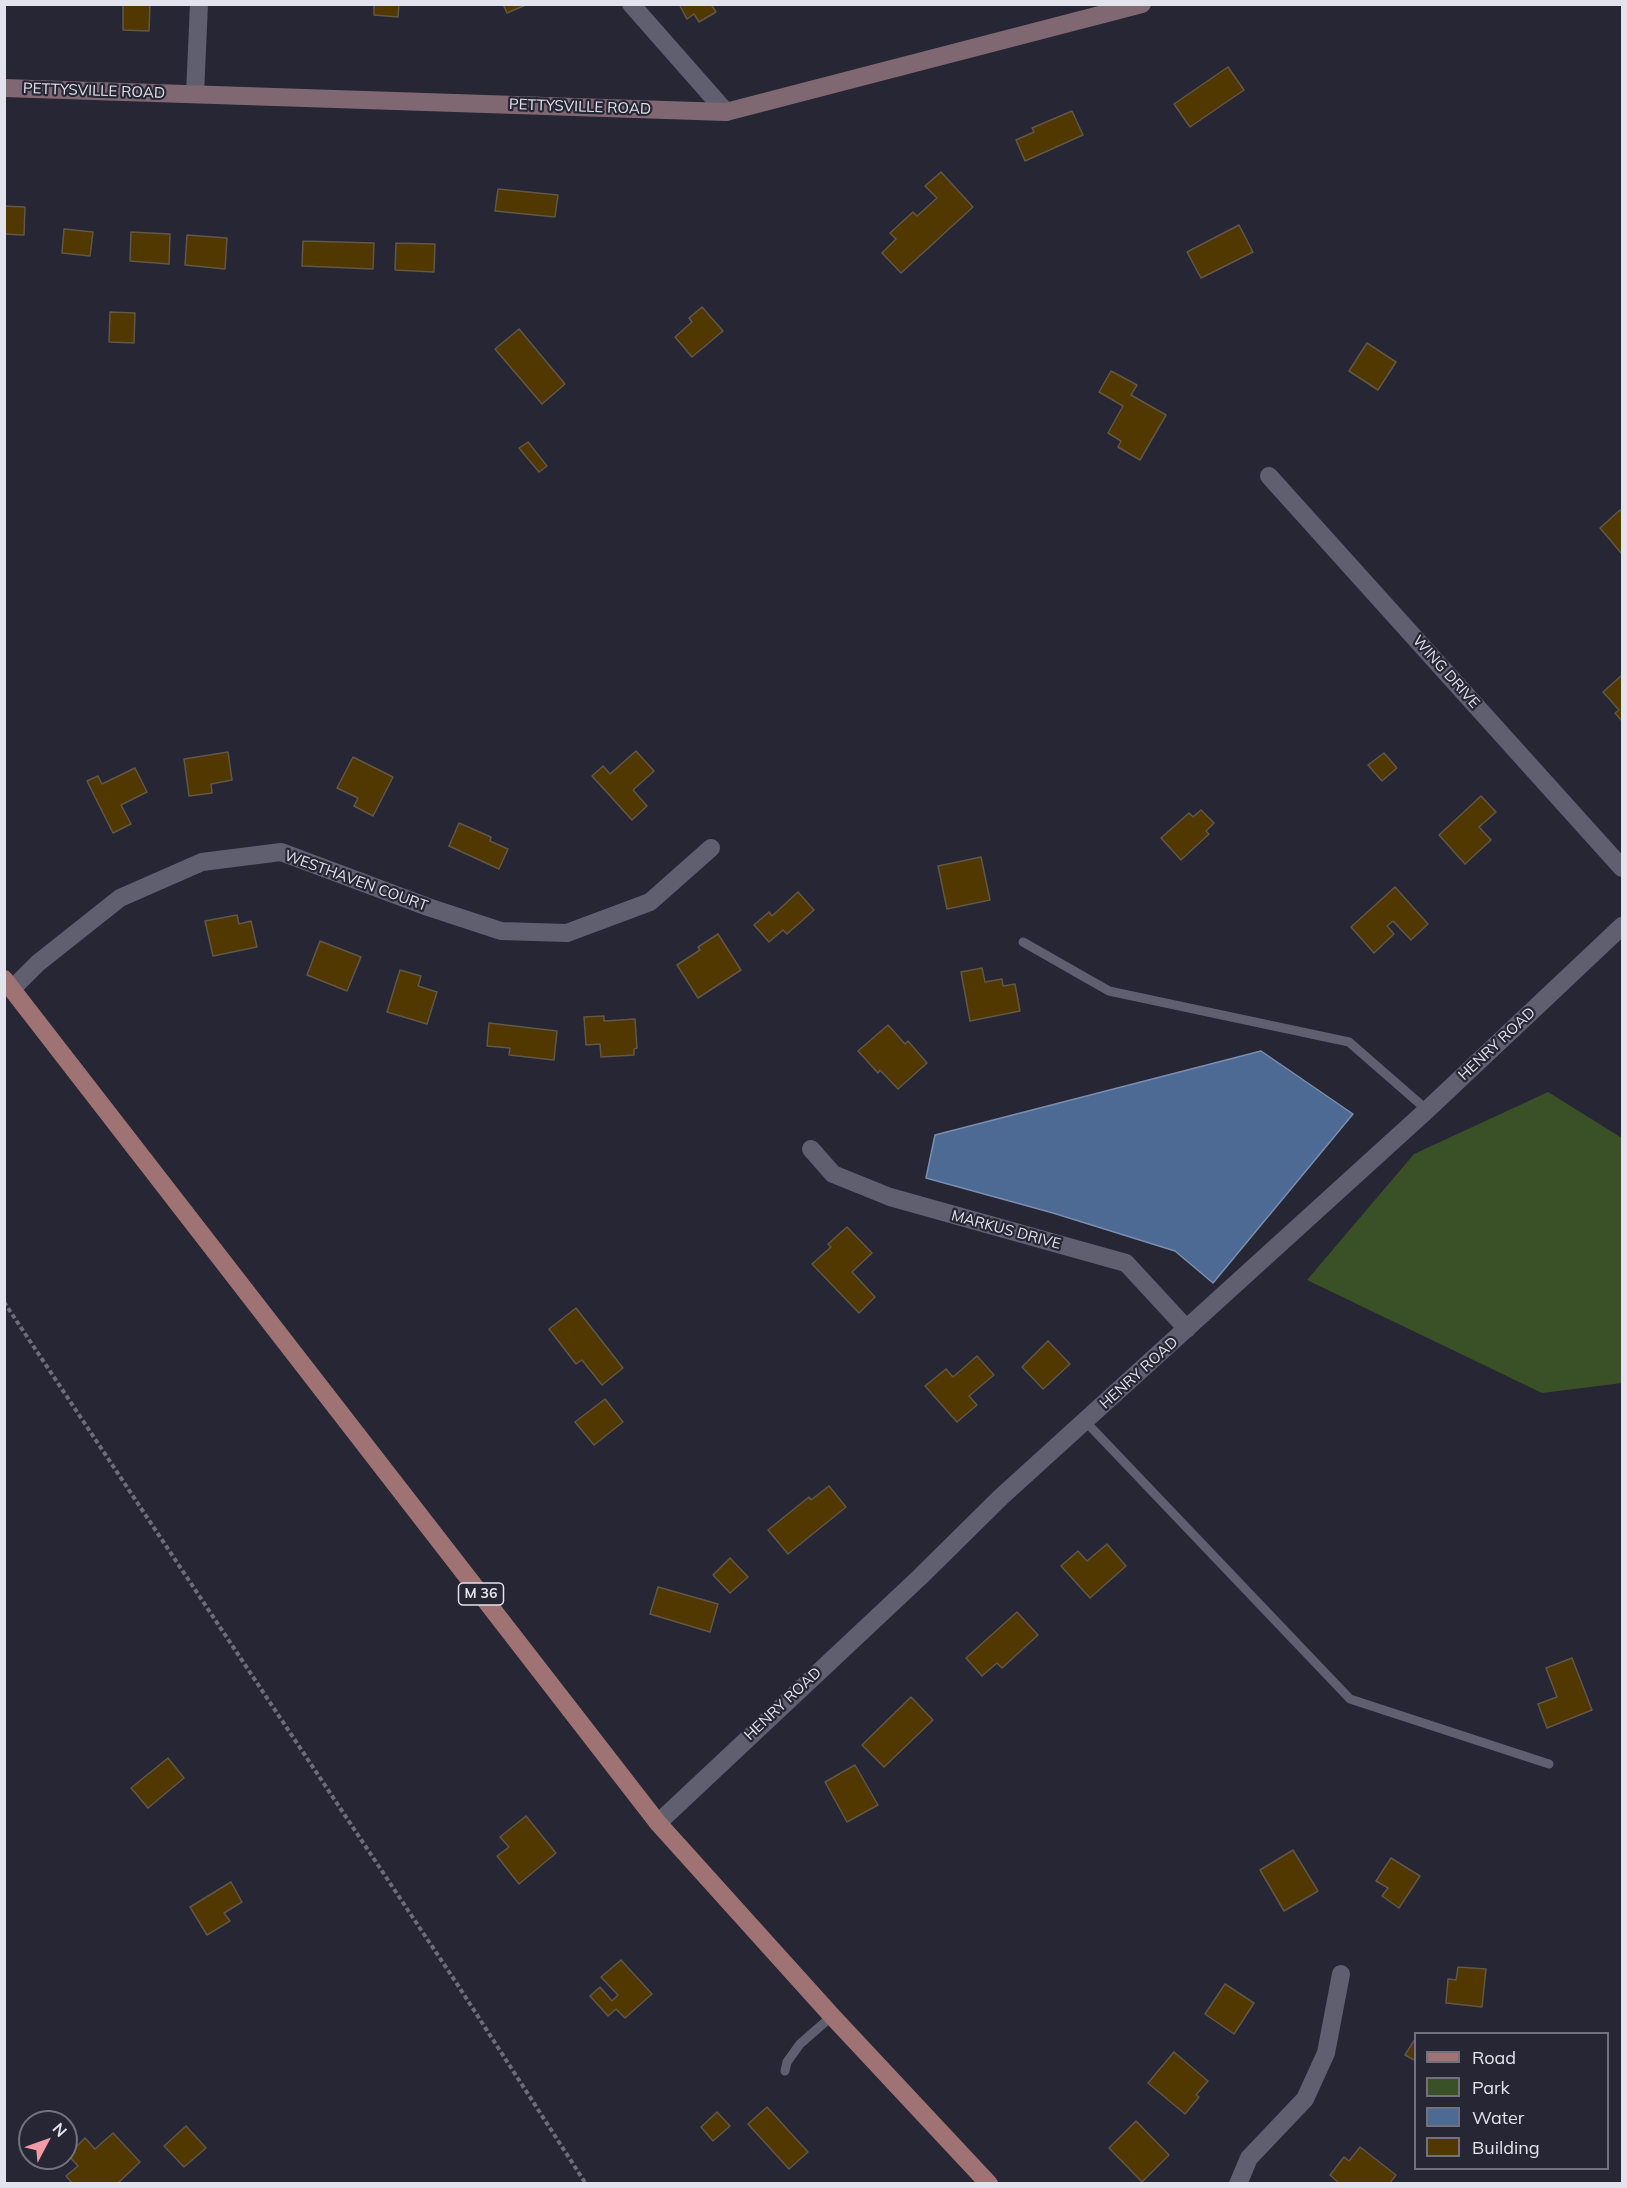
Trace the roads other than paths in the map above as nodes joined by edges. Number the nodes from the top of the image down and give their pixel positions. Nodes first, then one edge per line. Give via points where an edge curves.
1 (199, 4) edge
2 (631, 4) edge
3 (1142, 4) edge
4 (4, 88) edge
5 (195, 94) junction
6 (726, 112) junction
7 (1269, 476) dead end
8 (711, 848) dead end
9 (1623, 868) edge
10 (1623, 926) edge
11 (1023, 942) dead end
12 (8, 984) edge
13 (1427, 1110) junction
14 (811, 1149) dead end
15 (1187, 1329) junction
16 (1086, 1421) junction
17 (1549, 1764) dead end
18 (658, 1823) junction
19 (1341, 1974) dead end
20 (832, 2016) junction
21 (785, 2071) dead end
22 (988, 2184) edge
23 (1238, 2184) edge

1 - 5 street
2 - 6 street
3 - 6 main road, PETTYSVILLE ROAD
4 - 5 main road, PETTYSVILLE ROAD
5 - 6 main road, PETTYSVILLE ROAD
7 - 9 street, WING DRIVE
8 - 12 street, WESTHAVEN COURT via 650,902 567,933 501,931 281,852 202,862 120,898
10 - 13 street, HENRY ROAD
11 - 13 lane via 1109,991 1349,1042
12 - 18 main road, M 36
13 - 15 street, HENRY ROAD
14 - 15 street, MARKUS DRIVE via 832,1174 890,1197 1126,1263
15 - 16 street, HENRY ROAD
16 - 17 lane via 1350,1700
16 - 18 street, HENRY ROAD
18 - 20 main road, M 36
19 - 23 street via 1326,2053 1305,2099 1249,2158
20 - 21 lane via 801,2044
20 - 22 main road, M 36

